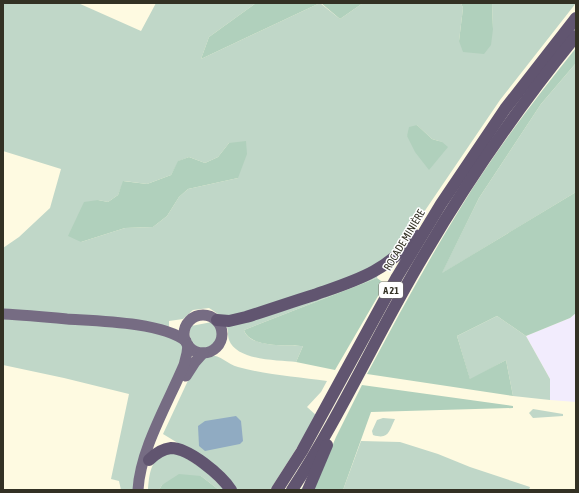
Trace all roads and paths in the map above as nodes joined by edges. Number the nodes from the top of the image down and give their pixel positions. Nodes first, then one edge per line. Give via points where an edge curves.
1 (576, 18) edge
2 (576, 36) edge
3 (462, 172) junction
4 (3, 310) edge
5 (3, 314) edge
6 (28, 316) junction
7 (65, 319) junction
8 (3, 320) edge
9 (217, 320) junction
10 (187, 324) junction
11 (142, 326) junction
12 (187, 343) junction
13 (203, 353) junction
14 (361, 367) junction
15 (149, 460) junction
16 (138, 490) edge
17 (143, 490) edge
18 (231, 490) edge
19 (277, 490) edge
20 (292, 490) edge
21 (308, 490) edge

1 - 3 highway, ROCADE MINIÈRE / A 21 via 515,95
2 - 14 highway, A 21 via 526,100 466,186
3 - 9 highway via 449,185 408,245 379,269 351,282 252,315 229,321
3 - 19 highway, ROCADE MINIÈRE / A 21 via 405,265 302,451
4 - 6 main road
5 - 6 main road
6 - 7 main road
7 - 8 main road
7 - 11 main road
9 - 10 main road via 209,315 201,315 192,318
9 - 13 main road via 223,331 221,341 215,349
10 - 11 main road via 170,327
10 - 12 main road via 184,334
11 - 12 main road via 172,334
12 - 13 main road via 194,350
12 - 16 main road via 184,365 144,458
13 - 15 main road via 187,375
14 - 20 highway, A 21
14 - 21 highway
15 - 17 main road
15 - 18 highway via 166,449 183,450 217,475

